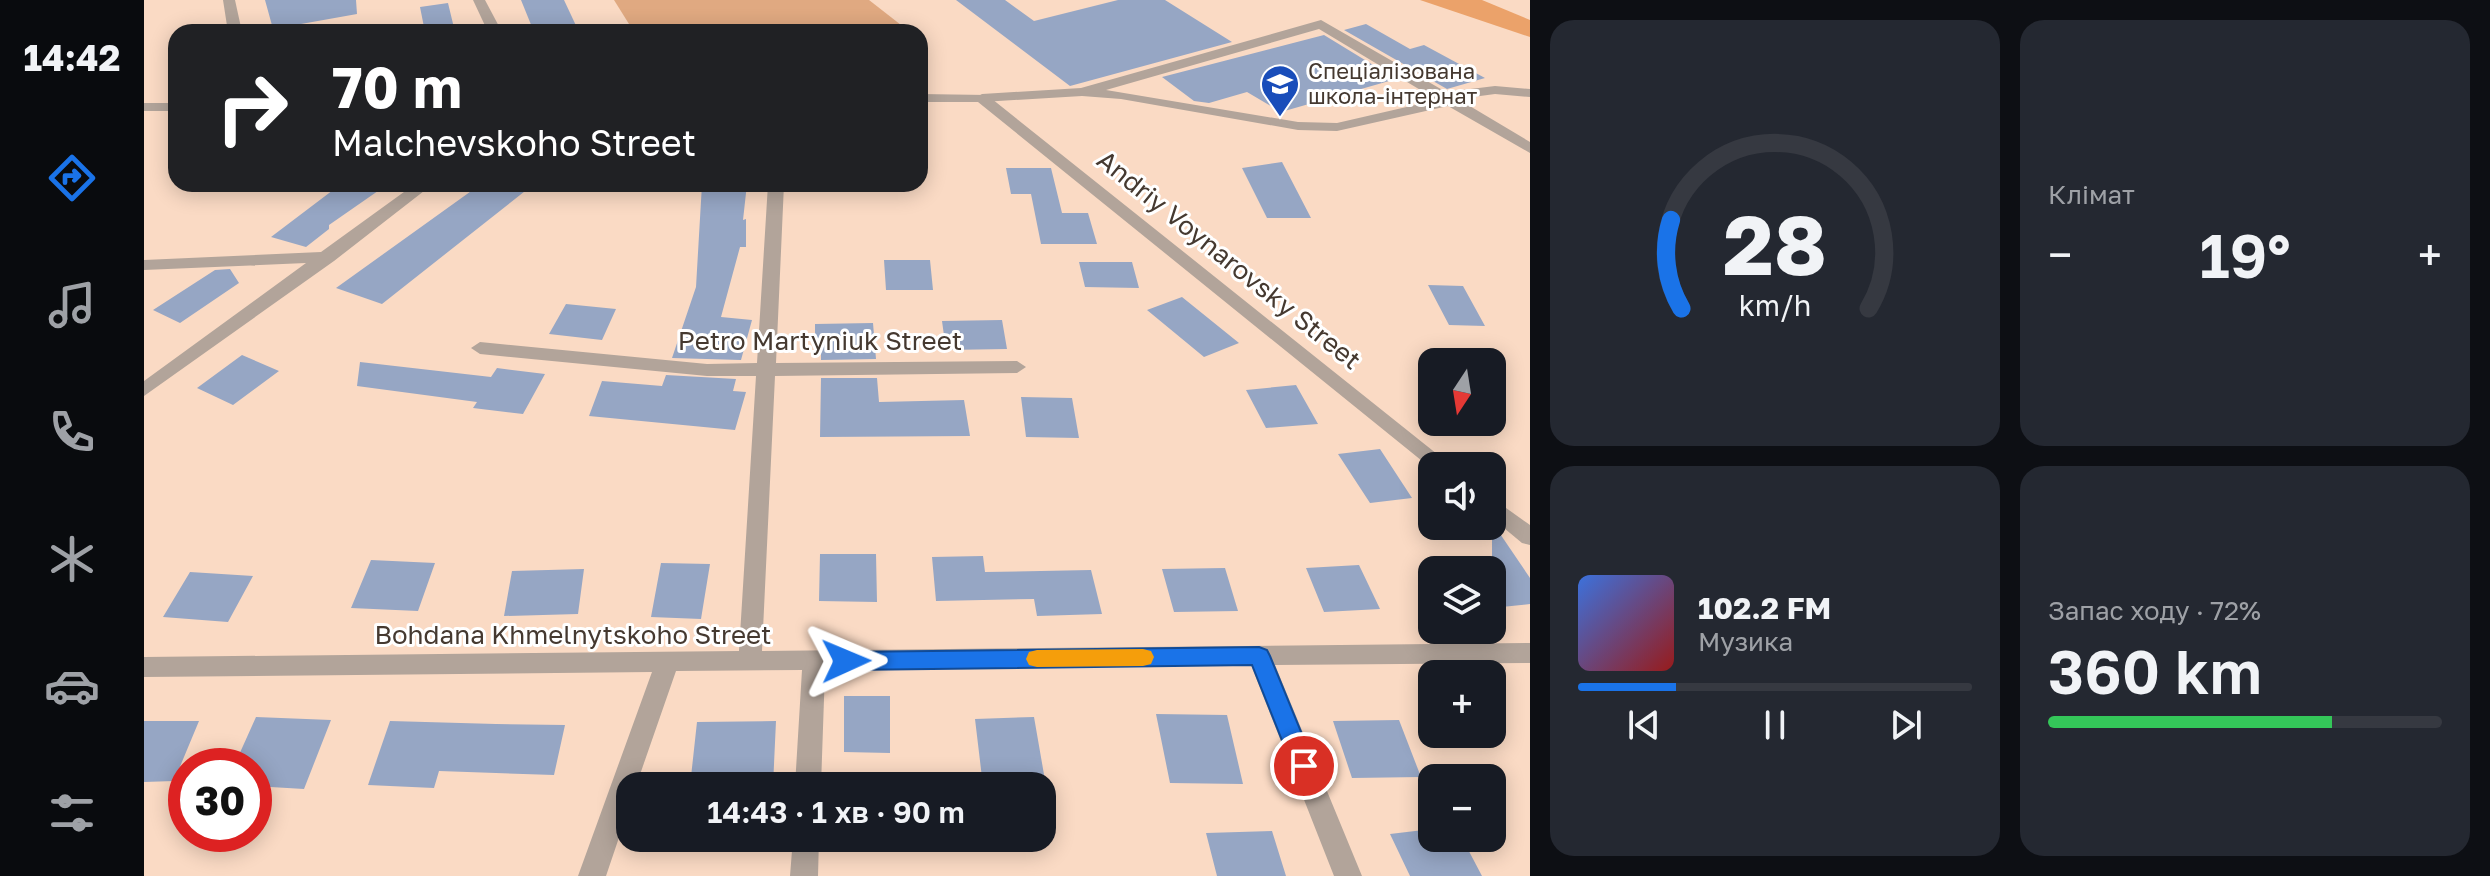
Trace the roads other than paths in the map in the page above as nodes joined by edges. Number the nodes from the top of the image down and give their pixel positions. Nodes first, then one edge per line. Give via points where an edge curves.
1 (229, 0) edge
2 (479, 0) edge
3 (234, 24) edge
4 (491, 24) edge
5 (1082, 92) junction
6 (1530, 93) edge
7 (928, 96) edge
8 (982, 98) junction
9 (1446, 99) junction
10 (144, 107) edge
11 (168, 107) edge
12 (1530, 148) edge
13 (414, 192) edge
14 (776, 192) edge
15 (328, 257) junction
16 (144, 265) edge
17 (480, 348) dead end
18 (1017, 367) dead end
19 (767, 372) junction
20 (144, 390) edge
21 (1424, 452) edge
22 (1506, 517) edge
23 (1530, 537) edge
24 (1530, 653) edge
25 (1259, 656) junction
26 (814, 661) junction
27 (667, 662) junction
28 (750, 662) junction
29 (144, 667) edge
30 (809, 772) edge
31 (805, 852) edge
32 (592, 876) edge
33 (804, 876) edge
34 (1348, 876) edge

1 - 3 street
2 - 4 street
5 - 8 street
5 - 9 street via 1337,127
5 - 9 street via 1321,24
6 - 9 street via 1495,90
7 - 8 street
8 - 21 street, Andriy Voynarovsky Street
9 - 12 street
10 - 11 street
13 - 15 street
14 - 19 street
15 - 16 street
15 - 20 street
17 - 19 street, Petro Martyniuk Street
18 - 19 street, Petro Martyniuk Street
19 - 28 street
22 - 23 street
24 - 25 street, Bohdana Khmelnytskoho Street
25 - 26 street, Bohdana Khmelnytskoho Street
25 - 34 street
26 - 28 street, Bohdana Khmelnytskoho Street
26 - 30 street
27 - 28 street, Bohdana Khmelnytskoho Street
27 - 29 street, Bohdana Khmelnytskoho Street
27 - 32 street
31 - 33 street

